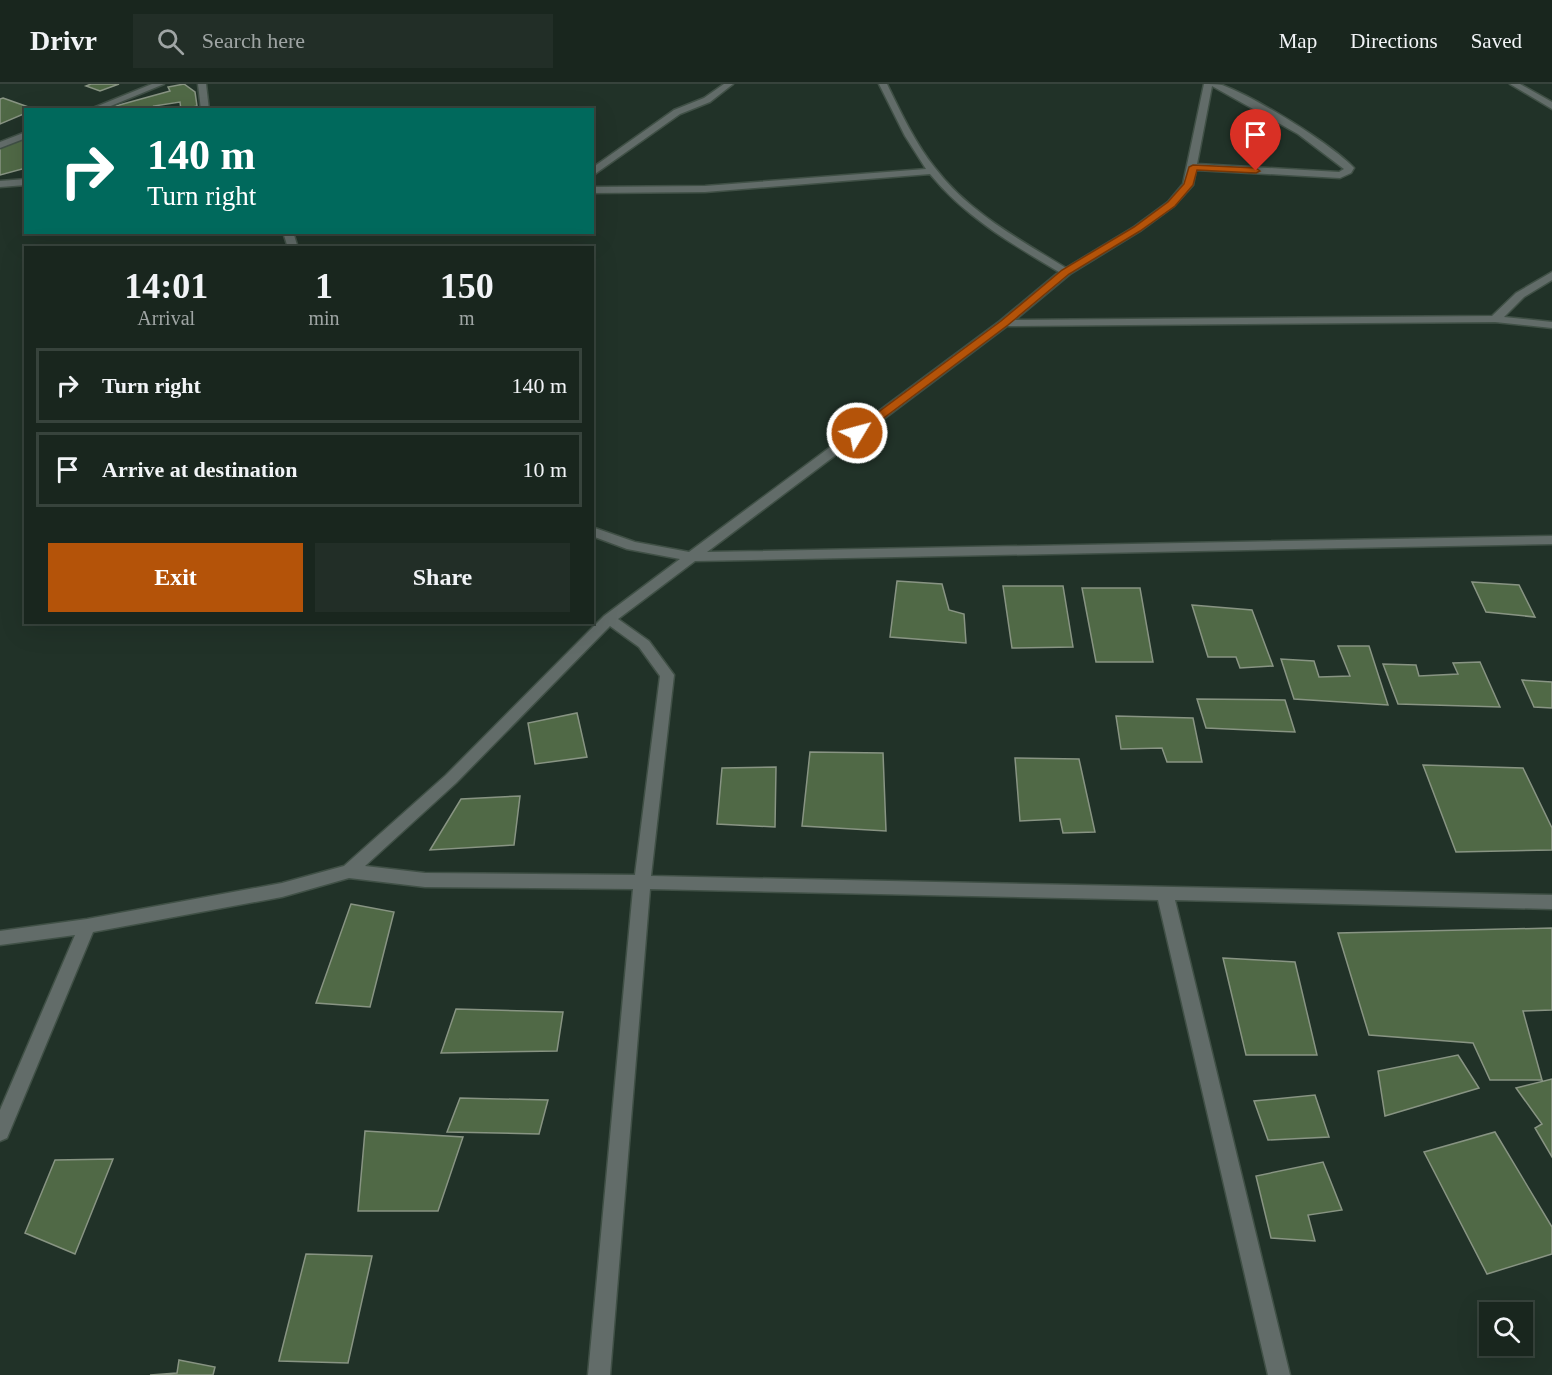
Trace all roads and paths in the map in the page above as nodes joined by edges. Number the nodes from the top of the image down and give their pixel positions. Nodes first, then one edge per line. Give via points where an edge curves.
1 (160, 84) edge
2 (202, 84) edge
3 (729, 84) edge
4 (882, 84) edge
5 (1208, 84) edge
6 (1214, 84) edge
7 (1514, 84) edge
8 (1552, 106) edge
9 (97, 108) edge
10 (205, 108) edge
11 (24, 136) edge
12 (0, 145) edge
13 (1193, 167) junction
14 (933, 171) junction
15 (594, 172) edge
16 (24, 182) edge
17 (0, 184) edge
18 (594, 190) edge
19 (1066, 272) junction
20 (1552, 275) edge
21 (1495, 319) junction
22 (1004, 323) junction
23 (1552, 325) edge
24 (594, 532) edge
25 (1552, 540) edge
26 (692, 557) junction
27 (609, 619) junction
28 (349, 871) junction
29 (642, 882) junction
30 (1165, 893) junction
31 (1552, 902) edge
32 (87, 926) junction
33 (0, 938) edge
34 (0, 1132) edge
35 (599, 1375) edge
36 (1279, 1375) edge

1 - 9 street
2 - 10 street
3 - 15 street via 707,100 677,112
4 - 14 street via 916,149
5 - 13 street
6 - 13 street via 1296,130 1349,168 1340,175
7 - 8 street
11 - 12 street
13 - 19 street via 1188,185 1172,204
14 - 18 street via 705,189
14 - 19 street via 961,201
16 - 17 street
19 - 22 street
20 - 21 street via 1520,295
21 - 22 street
21 - 23 street
22 - 26 street
24 - 26 street via 632,546
25 - 26 street
26 - 27 street
27 - 28 street via 451,779
27 - 29 street via 644,644 667,675
28 - 29 street via 425,880
28 - 32 street via 282,890
29 - 30 street
29 - 35 street
30 - 31 street
30 - 36 street
32 - 33 street
32 - 34 street

